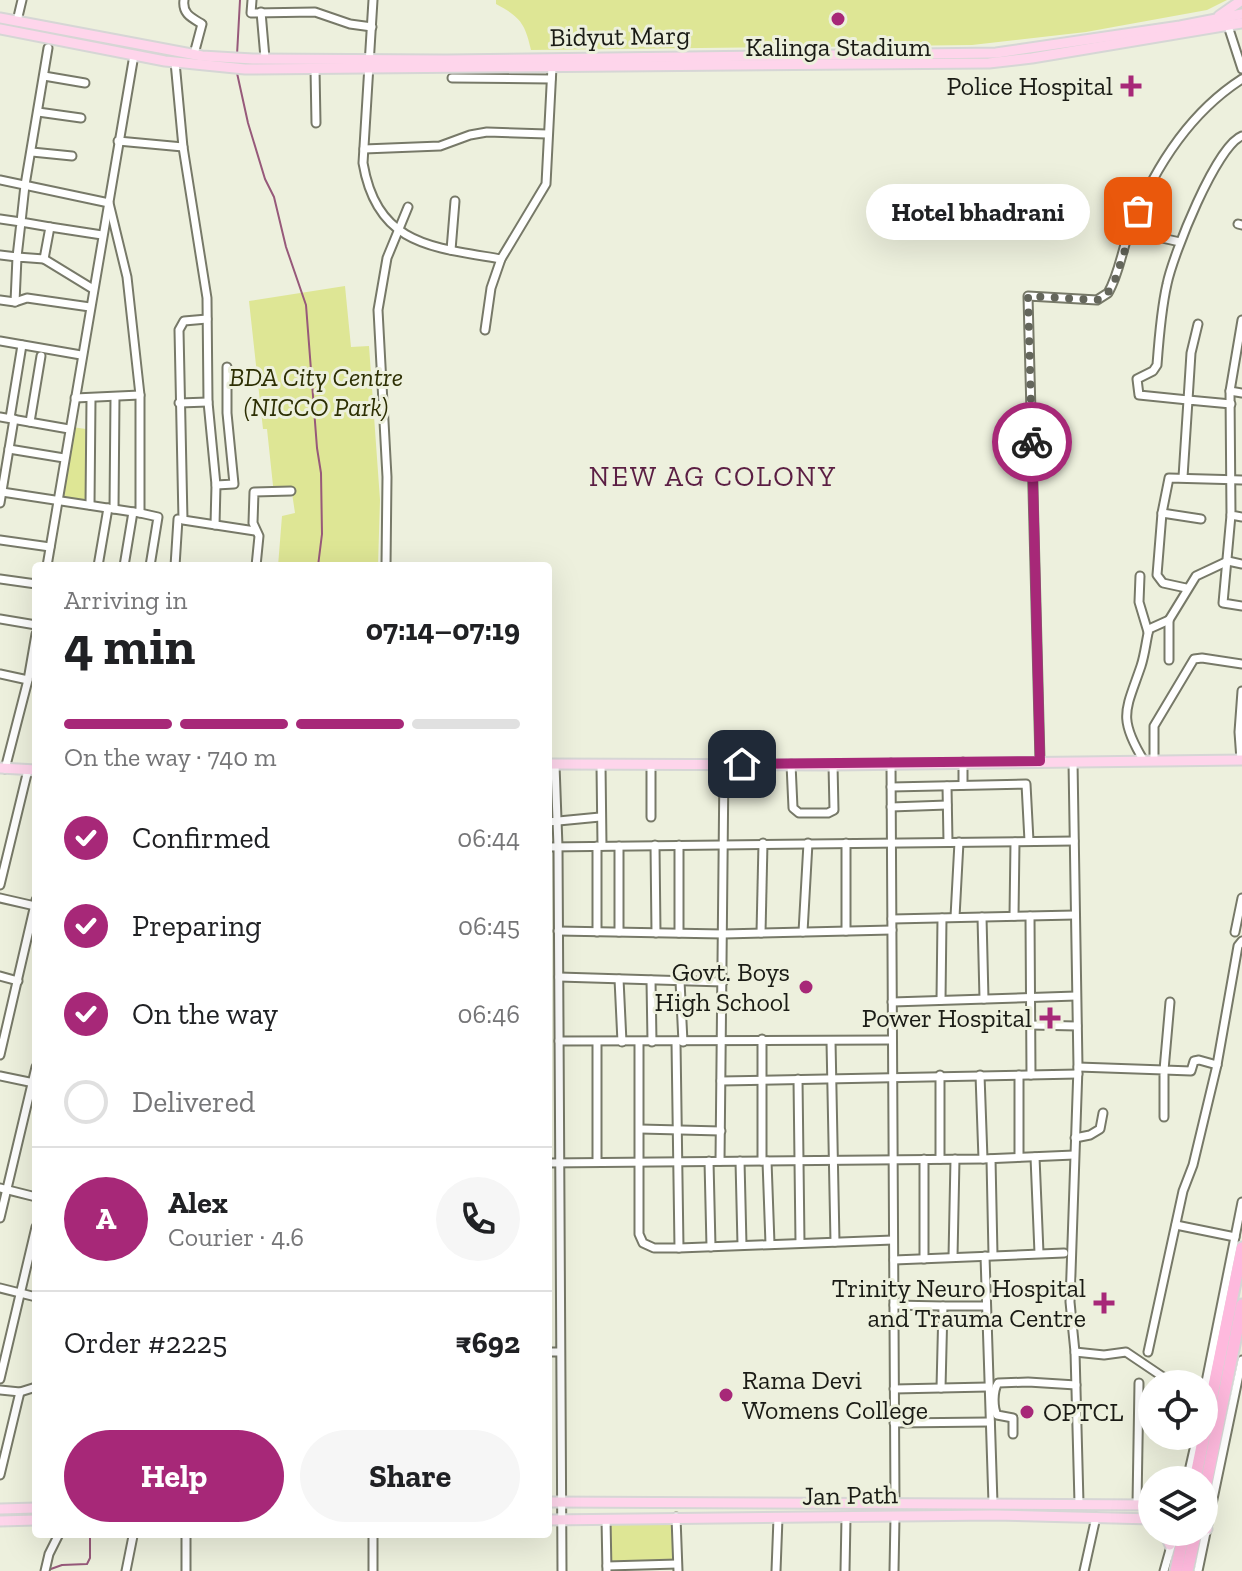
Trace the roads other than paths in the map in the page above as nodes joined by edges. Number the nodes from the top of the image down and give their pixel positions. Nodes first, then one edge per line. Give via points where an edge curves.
1 (22, 0) edge
2 (184, 0) edge
3 (252, 0) edge
4 (316, 0) edge
5 (373, 0) edge
6 (1242, 0) edge
7 (261, 12) junction
8 (315, 12) junction
9 (1242, 14) edge
10 (0, 18) edge
11 (1213, 20) junction
12 (17, 21) junction
13 (1242, 23) edge
14 (1228, 26) junction
15 (372, 27) junction
16 (0, 29) edge
17 (1242, 30) edge
18 (48, 48) dead end
19 (194, 54) junction
20 (134, 55) junction
21 (265, 58) junction
22 (175, 62) junction
23 (371, 65) junction
24 (552, 67) junction
25 (315, 69) junction
26 (1242, 69) edge
27 (44, 76) junction
28 (452, 78) dead end
29 (551, 79) junction
30 (1242, 79) edge
31 (85, 83) dead end
32 (38, 112) junction
33 (81, 118) dead end
34 (316, 123) dead end
35 (547, 134) junction
36 (1242, 136) edge
37 (118, 141) junction
38 (183, 147) junction
39 (364, 149) junction
40 (32, 152) junction
41 (72, 156) dead end
42 (0, 180) edge
43 (25, 185) junction
44 (455, 201) dead end
45 (109, 203) junction
46 (408, 207) dead end
47 (0, 219) edge
48 (21, 222) junction
49 (50, 227) junction
50 (397, 229) junction
51 (1130, 231) junction
52 (102, 235) junction
53 (1180, 242) junction
54 (451, 250) junction
55 (0, 255) edge
56 (17, 257) junction
57 (44, 259) junction
58 (501, 259) junction
59 (93, 289) junction
60 (0, 300) edge
61 (15, 302) junction
62 (90, 307) junction
63 (207, 319) junction
64 (1242, 320) edge
65 (1198, 324) dead end
66 (485, 330) dead end
67 (0, 341) edge
68 (22, 345) junction
69 (1239, 353) edge
70 (81, 355) junction
71 (41, 356) dead end
72 (227, 367) dead end
73 (1230, 391) junction
74 (1242, 393) edge
75 (140, 395) junction
76 (115, 397) junction
77 (75, 398) junction
78 (91, 399) junction
79 (1188, 400) junction
80 (208, 402) junction
81 (179, 403) junction
82 (1231, 404) junction
83 (0, 417) edge
84 (12, 419) junction
85 (30, 422) junction
86 (69, 429) junction
87 (1232, 434) junction
88 (1242, 436) edge
89 (9, 449) junction
90 (64, 458) junction
91 (1183, 477) junction
92 (1231, 479) junction
93 (1242, 480) edge
94 (216, 485) junction
95 (291, 491) dead end
96 (2, 492) edge
97 (58, 500) junction
98 (0, 503) edge
99 (90, 505) junction
100 (111, 508) junction
101 (137, 513) junction
102 (1162, 513) junction
103 (1231, 515) junction
104 (158, 517) junction
105 (1242, 517) edge
106 (1201, 519) dead end
107 (180, 520) junction
108 (215, 525) junction
109 (255, 531) junction
110 (0, 540) edge
111 (50, 547) junction
112 (1228, 561) junction
113 (48, 562) edge
114 (99, 562) edge
115 (125, 562) edge
116 (151, 562) edge
117 (175, 562) edge
118 (256, 562) edge
119 (386, 562) edge
120 (1242, 564) edge
121 (1140, 576) dead end
122 (0, 579) edge
123 (32, 583) edge
124 (1186, 588) junction
125 (1242, 606) edge
126 (0, 619) edge
127 (1169, 620) junction
128 (32, 624) edge
129 (1148, 632) junction
130 (32, 657) edge
131 (1169, 660) dead end
132 (1242, 664) edge
133 (0, 674) edge
134 (28, 680) junction
135 (1242, 691) edge
136 (1241, 760) edge
137 (1040, 761) junction
138 (1139, 761) junction
139 (963, 762) junction
140 (1073, 762) junction
141 (891, 763) junction
142 (651, 764) junction
143 (791, 764) junction
144 (552, 765) edge
145 (601, 765) junction
146 (724, 765) junction
147 (833, 765) junction
148 (2, 770) edge
149 (32, 773) edge
150 (32, 776) edge
151 (963, 785) junction
152 (947, 786) junction
153 (891, 787) junction
154 (947, 805) junction
155 (891, 807) junction
156 (600, 817) junction
157 (651, 817) dead end
158 (552, 822) edge
159 (1029, 841) junction
160 (1074, 841) junction
161 (892, 842) junction
162 (948, 842) junction
163 (959, 842) junction
164 (1015, 842) junction
165 (763, 843) junction
166 (808, 843) junction
167 (846, 843) junction
168 (724, 844) junction
169 (655, 845) junction
170 (679, 845) junction
171 (599, 846) junction
172 (619, 846) junction
173 (552, 847) edge
174 (558, 847) junction
175 (0, 885) edge
176 (0, 898) edge
177 (1242, 898) edge
178 (32, 903) edge
179 (1075, 915) junction
180 (1014, 916) junction
181 (1030, 916) junction
182 (32, 917) edge
183 (955, 917) junction
184 (982, 917) junction
185 (942, 918) junction
186 (892, 919) junction
187 (892, 930) junction
188 (558, 931) junction
189 (846, 931) junction
190 (597, 932) junction
191 (619, 932) junction
192 (803, 932) junction
193 (1235, 932) dead end
194 (656, 933) junction
195 (679, 933) junction
196 (761, 933) junction
197 (723, 934) junction
198 (1242, 941) edge
199 (552, 943) edge
200 (558, 943) junction
201 (0, 976) edge
202 (559, 977) junction
203 (619, 979) junction
204 (651, 980) junction
205 (18, 981) junction
206 (680, 981) junction
207 (723, 982) junction
208 (1076, 996) junction
209 (1029, 998) junction
210 (984, 999) junction
211 (941, 1000) junction
212 (892, 1002) junction
213 (1170, 1002) dead end
214 (1030, 1025) junction
215 (1077, 1026) junction
216 (721, 1039) junction
217 (762, 1039) junction
218 (892, 1040) junction
219 (559, 1041) junction
220 (831, 1041) junction
221 (597, 1042) junction
222 (622, 1042) junction
223 (639, 1042) junction
224 (652, 1042) junction
225 (680, 1042) junction
226 (0, 1055) edge
227 (552, 1062) edge
228 (559, 1062) junction
229 (1217, 1065) junction
230 (1164, 1070) junction
231 (1078, 1071) junction
232 (940, 1075) junction
233 (980, 1075) junction
234 (1019, 1075) junction
235 (1031, 1075) junction
236 (0, 1076) edge
237 (893, 1076) junction
238 (831, 1078) junction
239 (761, 1079) junction
240 (798, 1079) junction
241 (721, 1081) junction
242 (32, 1083) edge
243 (32, 1090) edge
244 (1103, 1113) dead end
245 (1164, 1117) dead end
246 (640, 1129) junction
247 (677, 1130) junction
248 (721, 1131) junction
249 (1075, 1138) junction
250 (1074, 1155) junction
251 (1019, 1157) junction
252 (1035, 1157) junction
253 (924, 1159) junction
254 (940, 1159) junction
255 (955, 1159) junction
256 (987, 1159) junction
257 (833, 1160) junction
258 (893, 1160) junction
259 (709, 1161) junction
260 (720, 1161) junction
261 (740, 1161) junction
262 (765, 1161) junction
263 (799, 1161) junction
264 (597, 1162) junction
265 (640, 1162) junction
266 (678, 1162) junction
267 (552, 1163) edge
268 (559, 1163) junction
269 (4, 1189) edge
270 (32, 1196) edge
271 (1242, 1202) edge
272 (0, 1218) edge
273 (1176, 1225) junction
274 (893, 1240) junction
275 (835, 1242) junction
276 (800, 1243) junction
277 (1238, 1243) edge
278 (770, 1244) junction
279 (32, 1245) edge
280 (742, 1245) junction
281 (711, 1247) junction
282 (679, 1248) junction
283 (1039, 1253) junction
284 (1064, 1253) dead end
285 (989, 1255) junction
286 (953, 1257) junction
287 (924, 1259) junction
288 (894, 1260) junction
289 (0, 1288) edge
290 (21, 1293) junction
291 (32, 1296) edge
292 (894, 1305) junction
293 (1242, 1305) edge
294 (943, 1306) junction
295 (986, 1306) junction
296 (552, 1352) edge
297 (560, 1352) junction
298 (1075, 1352) junction
299 (1148, 1352) dead end
300 (1242, 1360) edge
301 (1153, 1370) edge
302 (1209, 1370) edge
303 (1216, 1370) edge
304 (0, 1379) edge
305 (1076, 1385) junction
306 (988, 1387) junction
307 (32, 1388) edge
308 (941, 1388) junction
309 (894, 1389) junction
310 (0, 1390) edge
311 (20, 1392) junction
312 (990, 1422) junction
313 (894, 1423) junction
314 (1013, 1434) dead end
315 (1138, 1444) edge
316 (1210, 1466) edge
317 (1218, 1469) edge
318 (0, 1475) edge
319 (552, 1502) edge
320 (561, 1502) junction
321 (895, 1503) junction
322 (993, 1503) junction
323 (1079, 1503) junction
324 (1137, 1504) joint
325 (32, 1508) edge
326 (0, 1509) edge
327 (676, 1517) junction
328 (895, 1517) junction
329 (1096, 1517) junction
330 (778, 1518) junction
331 (846, 1518) junction
332 (1138, 1518) edge
333 (606, 1519) junction
334 (32, 1520) edge
335 (552, 1520) edge
336 (562, 1520) junction
337 (0, 1521) edge
338 (57, 1538) edge
339 (133, 1538) edge
340 (186, 1538) edge
341 (373, 1538) edge
342 (1170, 1546) edge
343 (1181, 1546) edge
344 (1196, 1546) edge
345 (1200, 1546) edge
346 (607, 1568) edge
347 (677, 1568) edge
348 (45, 1571) edge
349 (126, 1571) edge
350 (186, 1571) edge
351 (373, 1571) edge
352 (562, 1571) edge
353 (776, 1571) edge
354 (845, 1571) edge
355 (894, 1571) edge
356 (1084, 1571) edge
357 (1164, 1571) edge
358 (1176, 1571) edge
359 (1187, 1571) edge
360 (1198, 1571) edge

1 - 12 street
2 - 19 street via 186,13 202,24
3 - 7 street via 251,13
4 - 8 street
5 - 15 street
6 - 11 main road
7 - 8 street
7 - 21 street
8 - 15 street
9 - 11 main road, Bidyut Marg
10 - 12 main road, Bidyut Marg
11 - 23 main road, Bidyut Marg via 996,53
12 - 19 main road, Bidyut Marg
13 - 14 main road, Bidyut Marg
14 - 17 main road
14 - 24 main road, Bidyut Marg via 989,63
14 - 26 street
15 - 23 street
16 - 20 main road, Bidyut Marg
18 - 27 street
19 - 21 main road, Bidyut Marg
20 - 22 main road, Bidyut Marg
20 - 37 street
21 - 23 main road, Bidyut Marg
22 - 25 main road, Bidyut Marg
22 - 38 street
23 - 24 main road, Bidyut Marg
23 - 25 main road, Bidyut Marg
23 - 39 street
24 - 29 street
25 - 34 street
27 - 31 street
27 - 32 street
28 - 29 street
29 - 35 street
30 - 51 street via 1197,114 1147,190
32 - 33 street
32 - 40 street
35 - 39 street via 477,133 440,146
35 - 58 street via 546,184
36 - 53 street via 1215,169
37 - 38 street
37 - 45 street
38 - 63 street
39 - 50 street via 368,190
40 - 41 street
40 - 43 street
42 - 43 street
43 - 45 street
43 - 48 street
44 - 54 street
45 - 52 street
45 - 75 street via 127,277
46 - 50 street
47 - 48 street
48 - 49 street
48 - 56 street
49 - 52 street
49 - 57 street
50 - 54 street
50 - 119 street via 378,310
51 - 53 street
51 - 137 street via 1105,297 1028,296
52 - 59 street
53 - 79 street via 1166,288 1157,365 1136,382 1142,396
54 - 58 street
55 - 56 street
56 - 57 street
56 - 61 street
57 - 59 street
58 - 66 street
59 - 62 street
60 - 61 street
61 - 62 street via 27,298
62 - 70 street
63 - 80 street
63 - 81 street via 180,326
64 - 69 street
65 - 79 street
67 - 68 street
68 - 70 street
68 - 84 street
69 - 73 street
70 - 77 street
71 - 85 street
72 - 94 street via 234,484
73 - 74 street
73 - 82 street
75 - 76 street
75 - 101 street
76 - 78 street
76 - 100 street
77 - 78 street
77 - 86 street
78 - 99 street
79 - 82 street
79 - 91 street
80 - 81 street
80 - 94 street
81 - 107 street
82 - 87 street
83 - 84 street
84 - 85 street
84 - 89 street
85 - 86 street
86 - 90 street
87 - 88 street
87 - 92 street
89 - 90 street
89 - 96 street
90 - 97 street
91 - 92 street
91 - 102 street via 1169,478
92 - 93 street
92 - 103 street
94 - 108 street
95 - 109 street via 254,492
96 - 97 street
96 - 98 street
97 - 99 street
97 - 111 street
99 - 100 street
100 - 101 street
100 - 114 street
101 - 104 street
101 - 115 street
102 - 106 street
102 - 124 street via 1157,575 1163,583
103 - 105 street
103 - 112 street
104 - 107 street
104 - 116 street
107 - 108 street
107 - 117 street
108 - 109 street
109 - 118 street
110 - 111 street
111 - 113 street
112 - 120 street
112 - 124 street via 1203,571
112 - 125 street via 1223,603
121 - 129 street via 1139,602
122 - 123 street
124 - 127 street
126 - 128 street
127 - 129 street
127 - 131 street
129 - 138 street via 1125,713
130 - 134 street
132 - 138 street via 1194,659
133 - 134 street
134 - 148 street
135 - 136 street
136 - 138 main road
137 - 139 main road
137 - 140 main road
138 - 140 main road
139 - 141 main road
139 - 151 street
140 - 160 street
141 - 147 main road
141 - 153 street
142 - 145 main road
142 - 146 main road
142 - 157 street
143 - 146 main road
143 - 147 main road
143 - 147 street via 793,808 799,813 834,810
144 - 145 main road
145 - 156 street
146 - 168 street
148 - 149 main road
150 - 175 street
151 - 152 street
151 - 159 street via 1026,784
152 - 153 street
152 - 154 street
153 - 155 street
154 - 155 street
154 - 162 street
155 - 161 street
156 - 158 street
156 - 171 street
158 - 174 street
159 - 160 street
159 - 164 street
160 - 179 street
161 - 162 street
161 - 167 street
161 - 186 street
162 - 163 street
163 - 164 street
163 - 183 street
164 - 180 street
165 - 166 street
165 - 168 street
165 - 196 street
166 - 167 street
166 - 192 street
167 - 189 street
168 - 170 street
168 - 197 street
169 - 170 street
169 - 172 street
169 - 194 street
170 - 195 street
171 - 172 street
171 - 174 street
171 - 190 street
172 - 191 street
173 - 174 street
174 - 188 street
176 - 178 street
177 - 193 street
179 - 181 street
179 - 208 street
180 - 181 street
180 - 184 street
181 - 209 street
182 - 205 street
183 - 184 street
183 - 185 street
184 - 210 street
185 - 186 street
185 - 211 street
186 - 187 street
187 - 189 street
187 - 212 street
188 - 190 street
188 - 200 street
189 - 192 street
190 - 191 street
191 - 194 street
192 - 196 street
194 - 195 street
195 - 197 street
196 - 197 street
197 - 207 street
198 - 229 street
199 - 200 street
200 - 202 street
201 - 205 street
202 - 203 street
202 - 219 street
203 - 204 street
203 - 222 street
204 - 206 street
204 - 224 street
205 - 226 street
206 - 207 street
206 - 225 street
207 - 216 street
208 - 209 street
208 - 215 street
209 - 210 street
209 - 214 street
210 - 211 street
211 - 212 street
212 - 218 street
213 - 230 street
214 - 215 street
214 - 235 street
215 - 231 street
216 - 217 street
216 - 225 street
216 - 241 street
217 - 220 street
217 - 239 street
218 - 220 street
218 - 237 street
219 - 221 street
219 - 228 street
220 - 238 street
221 - 222 street
221 - 264 street
222 - 223 street
223 - 224 street
223 - 246 street
224 - 225 street
225 - 247 street
227 - 228 street
228 - 268 street
229 - 230 street via 1198,1060 1190,1071
229 - 273 street
230 - 231 street
230 - 245 street
231 - 235 street
231 - 249 street
232 - 233 street
232 - 237 street
232 - 254 street
233 - 234 street
233 - 256 street
234 - 235 street
234 - 251 street
236 - 242 street
237 - 238 street
237 - 258 street
238 - 240 street
238 - 257 street
239 - 240 street
239 - 241 street
239 - 262 street
240 - 263 street
241 - 248 street
243 - 269 street
244 - 249 street via 1100,1129
246 - 247 street
246 - 265 street
247 - 248 street
247 - 266 street
248 - 260 street
249 - 250 street
250 - 252 street
250 - 298 street via 1070,1302
251 - 252 street
251 - 256 street
252 - 283 street
253 - 254 street
253 - 258 street
253 - 287 street
254 - 255 street
255 - 256 street
255 - 286 street
256 - 285 street
257 - 258 street
257 - 263 street
257 - 275 street
258 - 274 street
259 - 260 street
259 - 266 street
259 - 281 street
260 - 261 street
261 - 262 street
261 - 280 street
262 - 263 street
262 - 278 street
263 - 276 street
264 - 265 street
264 - 268 street
265 - 266 street
265 - 282 street via 641,1239 647,1247
266 - 282 street
267 - 268 street
268 - 297 street
269 - 270 street
269 - 272 street
271 - 277 street
273 - 277 street
273 - 299 street
274 - 275 street
274 - 288 street
275 - 276 street
276 - 278 street
277 - 302 street
277 - 303 highway
278 - 280 street
279 - 290 street
280 - 281 street
281 - 282 street
283 - 284 street
283 - 285 street
285 - 286 street
285 - 295 street
286 - 287 street
287 - 288 street
288 - 292 street
289 - 290 street
290 - 291 street
290 - 304 street
292 - 294 street
292 - 309 street
293 - 316 highway
294 - 295 street
294 - 308 street
295 - 306 street
296 - 297 street
297 - 320 street
298 - 301 street via 1126,1352
298 - 305 street
300 - 317 street
305 - 314 street via 998,1383 995,1411 1013,1418
305 - 323 street
306 - 308 street
306 - 312 street
307 - 311 street
308 - 309 street
309 - 313 street
310 - 311 street
311 - 318 street
312 - 313 street
312 - 322 street
313 - 321 street
315 - 324 street
319 - 320 main road, Jan Path
320 - 321 main road, Jan Path
320 - 336 street
321 - 322 main road, Jan Path
322 - 323 main road, Jan Path
323 - 324 main road, Jan Path
325 - 326 main road
327 - 330 main road, Jan Path
327 - 333 main road, Jan Path
327 - 347 street
328 - 329 main road, Jan Path
328 - 331 main road, Jan Path
328 - 355 street
329 - 332 main road, Jan Path
329 - 356 street
330 - 331 main road, Jan Path
330 - 353 street
331 - 354 street
333 - 336 main road, Jan Path
333 - 346 street
334 - 337 main road
335 - 336 main road, Jan Path
336 - 352 street
338 - 348 street
339 - 349 street
340 - 350 street
341 - 351 street
342 - 357 street
343 - 358 highway
344 - 359 highway
345 - 360 street
346 - 347 street

